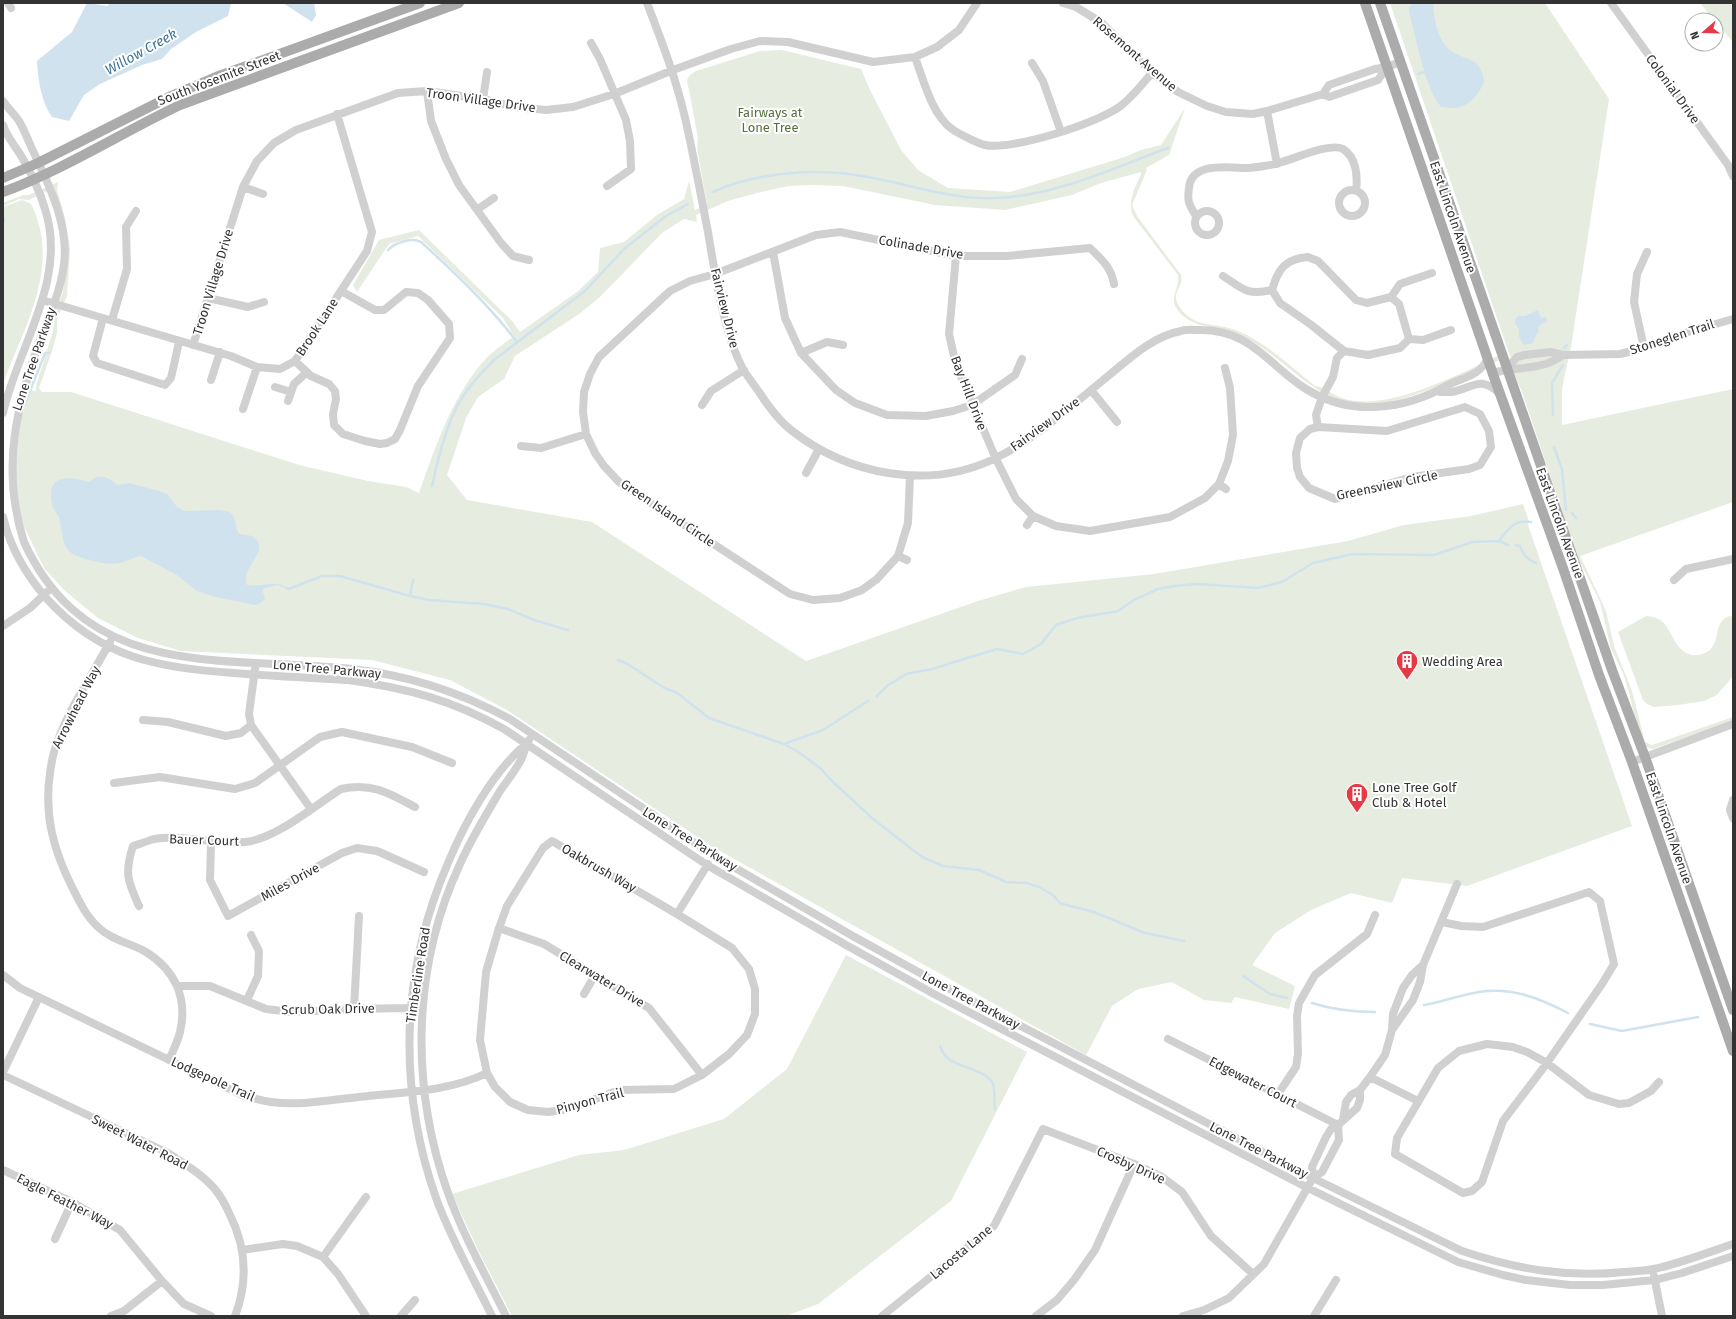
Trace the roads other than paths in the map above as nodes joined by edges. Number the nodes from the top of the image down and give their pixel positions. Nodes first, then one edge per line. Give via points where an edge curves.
1 (420, 3) edge
2 (648, 3) edge
3 (977, 3) edge
4 (1062, 3) edge
5 (1365, 3) edge
6 (1380, 3) edge
7 (1611, 3) edge
8 (455, 4) edge
9 (591, 43) dead end
10 (915, 57) junction
11 (1400, 62) junction
12 (1032, 63) dead end
13 (1387, 68) junction
14 (673, 70) junction
15 (488, 72) dead end
16 (1152, 73) junction
17 (427, 91) junction
18 (614, 94) junction
19 (483, 99) junction
20 (3, 101) edge
21 (1268, 111) junction
22 (337, 114) junction
23 (3, 125) edge
24 (1061, 132) junction
25 (38, 163) junction
26 (1276, 164) junction
27 (28, 168) junction
28 (44, 175) junction
29 (1733, 176) edge
30 (3, 178) edge
31 (33, 180) junction
32 (607, 186) dead end
33 (243, 187) junction
34 (1356, 190) dead end
35 (3, 192) edge
36 (263, 194) dead end
37 (494, 198) dead end
38 (478, 209) junction
39 (136, 210) dead end
40 (1196, 216) dead end
41 (773, 252) junction
42 (1647, 252) dead end
43 (956, 256) junction
44 (529, 260) dead end
45 (1432, 273) dead end
46 (716, 274) junction
47 (1223, 276) dead end
48 (1114, 284) dead end
49 (1272, 290) junction
50 (340, 291) junction
51 (1391, 297) junction
52 (208, 298) junction
53 (42, 300) junction
54 (264, 302) dead end
55 (54, 303) junction
56 (103, 318) junction
57 (1733, 319) edge
58 (112, 320) junction
59 (1451, 330) dead end
60 (1409, 339) junction
61 (179, 342) junction
62 (193, 345) junction
63 (843, 345) dead end
64 (1644, 348) junction
65 (1344, 351) junction
66 (220, 352) junction
67 (801, 353) junction
68 (1563, 355) junction
69 (1488, 358) junction
70 (1022, 359) dead end
71 (296, 361) junction
72 (257, 367) junction
73 (1225, 368) dead end
74 (1507, 369) junction
75 (744, 370) junction
76 (307, 372) junction
77 (1493, 373) junction
78 (211, 380) dead end
79 (275, 387) dead end
80 (1091, 390) junction
81 (291, 392) junction
82 (1439, 392) junction
83 (1501, 395) junction
84 (1322, 397) junction
85 (288, 401) dead end
86 (702, 405) dead end
87 (972, 405) junction
88 (243, 409) dead end
89 (3, 413) edge
90 (1117, 422) dead end
91 (1318, 427) junction
92 (586, 434) junction
93 (521, 446) dead end
94 (819, 449) junction
95 (996, 459) junction
96 (806, 473) dead end
97 (910, 476) junction
98 (1219, 484) junction
99 (1226, 489) dead end
100 (1033, 516) junction
101 (3, 517) edge
102 (1027, 525) dead end
103 (898, 556) junction
104 (1733, 559) edge
105 (906, 560) dead end
106 (1674, 580) dead end
107 (52, 588) junction
108 (44, 595) junction
109 (3, 626) edge
110 (113, 636) junction
111 (108, 646) junction
112 (255, 663) junction
113 (254, 675) junction
114 (143, 720) dead end
115 (1733, 724) edge
116 (251, 726) junction
117 (532, 734) junction
118 (526, 744) junction
119 (1645, 757) junction
120 (1632, 762) junction
121 (452, 763) dead end
122 (280, 766) junction
123 (114, 783) dead end
124 (1733, 800) edge
125 (415, 807) dead end
126 (311, 809) junction
127 (1733, 818) edge
128 (211, 843) junction
129 (707, 865) junction
130 (424, 872) dead end
131 (1457, 884) dead end
132 (139, 906) dead end
133 (677, 914) junction
134 (1375, 915) dead end
135 (359, 916) dead end
136 (1442, 922) junction
137 (498, 928) junction
138 (251, 935) dead end
139 (1423, 966) junction
140 (3, 975) edge
141 (595, 975) junction
142 (178, 986) junction
143 (584, 994) dead end
144 (38, 997) junction
145 (246, 1000) junction
146 (410, 1008) junction
147 (354, 1009) junction
148 (1733, 1010) edge
149 (1392, 1030) junction
150 (1168, 1039) dead end
151 (1733, 1051) edge
152 (169, 1060) junction
153 (1547, 1063) junction
154 (3, 1073) edge
155 (487, 1073) junction
156 (702, 1075) junction
157 (1370, 1077) junction
158 (1659, 1082) dead end
159 (424, 1090) junction
160 (1360, 1090) junction
161 (412, 1091) junction
162 (1278, 1094) junction
163 (1418, 1101) junction
164 (1341, 1122) junction
165 (1043, 1129) joint
166 (1134, 1164) junction
167 (3, 1170) edge
168 (1313, 1178) junction
169 (1308, 1188) junction
170 (366, 1197) dead end
171 (72, 1202) junction
172 (55, 1239) dead end
173 (1733, 1244) edge
174 (242, 1250) junction
175 (1733, 1256) edge
176 (323, 1257) junction
177 (1653, 1269) junction
178 (1253, 1274) junction
179 (1336, 1280) dead end
180 (1655, 1280) junction
181 (162, 1282) junction
182 (415, 1300) dead end
183 (111, 1316) edge
184 (211, 1316) edge
185 (235, 1316) edge
186 (366, 1316) edge
187 (400, 1316) edge
188 (492, 1316) edge
189 (506, 1316) edge
190 (882, 1316) edge
191 (1036, 1316) edge
192 (1183, 1316) edge
193 (1314, 1316) edge
194 (1662, 1316) edge

1 - 25 main road, South Yosemite Street via 170,96
2 - 14 street, Fairview Drive
3 - 10 street, Troon Village Drive via 959,30 937,47
4 - 16 street, Rosemont Avenue via 1076,7 1102,23
5 - 13 main road, East Lincoln Avenue
6 - 11 main road, East Lincoln Avenue
7 - 29 street, Colonial Drive via 1728,165
8 - 28 main road, South Yosemite Street via 187,102 141,123
9 - 18 street
10 - 14 street, Troon Village Drive via 873,62 788,42 760,41 731,48
10 - 24 street via 936,111 952,129 985,144 1004,146
11 - 13 street, Rosemont Avenue
11 - 74 main road, East Lincoln Avenue
12 - 24 street via 1043,81
13 - 21 street, Rosemont Avenue via 1378,80 1329,97 1323,94
13 - 69 main road, East Lincoln Avenue
14 - 18 street, Troon Village Drive
14 - 46 street, Fairview Drive via 686,121
15 - 19 street
16 - 21 street, Rosemont Avenue via 1178,92 1215,110 1239,114
16 - 24 street via 1123,104 1105,116
17 - 19 street, Troon Village Drive
17 - 22 street, Troon Village Drive via 398,92
17 - 38 street via 431,122 446,159 459,185
18 - 19 street, Troon Village Drive via 573,107 546,110 515,107
18 - 32 street via 626,120 631,169
20 - 25 street, Lone Tree Parkway via 19,122
21 - 26 street
22 - 33 street, Troon Village Drive via 296,130 274,143 257,161
22 - 50 street, Brook Lane via 372,232 367,251
23 - 27 street, Lone Tree Parkway
25 - 27 main road, South Yosemite Street
25 - 28 street, Lone Tree Parkway
26 - 34 street via 1330,147 1341,148 1351,156 1358,178
26 - 40 street via 1249,168 1218,166 1197,172 1189,185 1187,202
27 - 30 main road, South Yosemite Street
27 - 31 street, Lone Tree Parkway
28 - 31 main road, South Yosemite Street
28 - 55 street, Lone Tree Parkway via 56,205 64,243 64,262
31 - 35 main road, South Yosemite Street
31 - 53 street, Lone Tree Parkway via 50,226 52,245
33 - 36 street
33 - 52 street, Troon Village Drive
37 - 38 street
38 - 44 street via 513,256
39 - 58 street via 126,227 127,269
41 - 43 street, Colinade Drive via 816,235 840,232
41 - 46 street, Colinade Drive
41 - 67 street via 785,318
42 - 64 street via 1637,274 1634,302
43 - 48 street, Colinade Drive via 1007,256 1090,248 1112,273
43 - 87 street, Bay Hill Drive via 949,334 956,365
45 - 51 street via 1400,284
46 - 75 street, Fairview Drive via 731,340
46 - 92 street, Green Island Circle via 690,281 670,291 599,357 584,392
47 - 49 street via 1247,292 1261,293
49 - 51 street via 1276,276 1287,262 1308,257 1318,261 1356,300 1367,303
49 - 65 street via 1280,303
50 - 71 street, Brook Lane
50 - 76 street via 375,310 384,310 406,292 418,293 428,300 449,324 450,338 418,386 395,439 387,443 365,441 343,434 334,425 335,391 329,384
51 - 60 street via 1399,304
52 - 54 street via 248,307
52 - 62 street, Troon Village Drive
53 - 55 street, Brook Lane
53 - 89 street, Lone Tree Parkway
55 - 56 street, Brook Lane
55 - 107 street, Lone Tree Parkway via 16,410 7,450 7,474 15,519 28,551
56 - 58 street, Brook Lane
56 - 61 street via 93,356 97,363 165,385 171,378
57 - 64 street, Stoneglen Trail
58 - 61 street, Brook Lane
59 - 60 street via 1423,340
60 - 65 street via 1400,348 1368,355
61 - 62 street, Brook Lane
62 - 66 street, Brook Lane
63 - 67 street via 827,342
64 - 68 street, Stoneglen Trail via 1620,354
65 - 84 street via 1336,358 1333,377
66 - 72 street, Brook Lane
66 - 78 street
67 - 87 street via 836,390 855,403 887,415 926,416
68 - 74 street, Stoneglen Trail via 1549,364
68 - 74 street, Stoneglen Trail via 1550,352 1525,355 1517,357
69 - 77 main road, East Lincoln Avenue
69 - 82 street, Fairview Drive via 1474,374 1450,384
70 - 87 street via 1015,375
71 - 72 street, Brook Lane via 280,369
71 - 76 street
72 - 88 street
73 - 98 street, Bay Hill Drive via 1230,388 1232,435 1228,461
74 - 77 street, Stoneglen Trail
74 - 119 main road, East Lincoln Avenue
75 - 86 street via 711,391
75 - 94 street, Fairview Drive via 774,414
76 - 81 street via 294,384
77 - 83 main road, East Lincoln Avenue
79 - 81 street
80 - 84 street, Fairview Drive via 1151,342 1181,331 1207,330 1229,334 1248,342 1305,388
80 - 90 street
80 - 95 street, Fairview Drive via 1031,438
81 - 85 street
82 - 83 street, Fairview Drive via 1452,392 1480,383 1488,385
82 - 84 street, Fairview Drive via 1384,407 1349,406
83 - 120 main road, East Lincoln Avenue
84 - 91 street via 1316,415
87 - 95 street, Bay Hill Drive
91 - 91 street, Greensview Circle via 1310,429 1300,438 1296,453 1297,468 1300,477 1310,488 1335,499 1412,478 1469,469 1480,465 1491,447 1488,431 1480,414 1465,407 1387,431
92 - 93 street via 541,448
92 - 103 street, Green Island Circle via 604,466 620,483 790,594 813,600 840,598 862,590 877,579
94 - 96 street
94 - 97 street, Fairview Drive via 872,471
95 - 97 street, Fairview Drive via 967,469
95 - 100 street, Bay Hill Drive via 1016,499
97 - 103 street, Green Island Circle via 908,523
98 - 99 street
98 - 100 street, Bay Hill Drive via 1205,498 1170,517 1097,530 1056,526
100 - 102 street
101 - 108 street, Lone Tree Parkway via 22,564
103 - 105 street
104 - 106 street via 1686,569
107 - 108 street
107 - 110 street, Lone Tree Parkway via 81,615
108 - 109 street
108 - 111 street, Lone Tree Parkway via 74,624
110 - 111 street, Arrowhead Way
110 - 112 street, Lone Tree Parkway via 131,645 167,655
111 - 113 street, Lone Tree Parkway via 127,655 164,666
111 - 142 street, Arrowhead Way via 69,718 53,754 48,791 51,831 61,866 89,919 110,936 156,959 167,969
112 - 113 street
112 - 117 street, Lone Tree Parkway via 349,668 410,678 435,685 485,706
113 - 116 street via 249,714
113 - 118 street, Lone Tree Parkway via 348,680 431,696 480,716
114 - 116 street via 168,722 226,736 241,733
115 - 119 street
116 - 122 street
117 - 118 street, Timberline Road
117 - 168 street, Lone Tree Parkway via 713,856 940,984
118 - 129 street, Lone Tree Parkway
118 - 146 street, Timberline Road via 511,757 459,837 429,912 418,957
118 - 159 street, Timberline Road via 522,758 471,841 450,886 434,934 422,1008
119 - 120 street
119 - 148 main road, East Lincoln Avenue
120 - 151 main road, East Lincoln Avenue
121 - 122 street via 412,748 342,732 320,737
122 - 123 street via 255,783 235,789 160,777
122 - 126 street
124 - 127 street via 1730,810
125 - 126 street, Bauer Court via 387,793 361,786 341,789
126 - 128 street, Bauer Court via 275,834 246,842
128 - 130 street, Miles Drive via 210,880 228,916 342,853 357,848 377,851
128 - 132 street, Bauer Court via 170,838 153,839 133,846 127,863 129,885
129 - 133 street
129 - 169 street, Lone Tree Parkway via 934,994
131 - 136 street
133 - 137 street, Oakbrush Way via 552,841 543,848 507,906
133 - 156 street, Pinyon Trail via 732,948 749,969 755,988 755,1014 747,1035 730,1054
134 - 162 street via 1367,934 1316,975 1299,1003 1296,1066
135 - 147 street
136 - 139 street
136 - 153 street via 1483,927 1588,892 1600,901 1614,964
137 - 141 street, Clearwater Drive via 544,944
137 - 155 street, Oakbrush Way via 486,972 480,1040
138 - 145 street via 259,951 258,976
139 - 149 street via 1413,1000
139 - 149 street via 1412,975 1398,999 1393,1014
140 - 144 street, Lodgepole Trail
141 - 143 street
141 - 156 street, Clearwater Drive via 649,1008
142 - 145 street, Scrub Oak Drive via 210,986
142 - 152 street, Arrowhead Way via 182,1017 180,1033
144 - 152 street, Lodgepole Trail
144 - 154 street
145 - 147 street, Scrub Oak Drive via 266,1009 291,1012
146 - 147 street, Scrub Oak Drive
146 - 161 street, Timberline Road
149 - 157 street via 1384,1055
150 - 162 street, Edgewater Court
152 - 161 street, Lodgepole Trail via 244,1096 270,1102 302,1103
153 - 158 street via 1589,1095 1619,1104 1629,1103 1651,1091
153 - 163 street via 1513,1047 1487,1044 1459,1051 1438,1068
153 - 163 street via 1502,1122 1482,1182 1472,1191 1463,1193 1395,1154 1397,1138
154 - 174 street, Sweet Water Road via 193,1168 215,1189 224,1203 238,1230
155 - 156 street, Pinyon Trail via 495,1087 510,1102 528,1110 548,1112 569,1109 619,1090 674,1089
155 - 159 street, Lodgepole Trail via 456,1085
157 - 160 street
157 - 163 street
159 - 161 street, Lodgepole Trail
159 - 189 street, Timberline Road via 432,1139 448,1195
160 - 164 street via 1351,1095 1346,1102
160 - 164 street via 1357,1108
161 - 188 street, Timberline Road via 420,1142 437,1200
162 - 164 street, Edgewater Court
164 - 168 street via 1339,1140 1322,1172
164 - 168 street via 1331,1129 1326,1137 1312,1167
165 - 166 street, Crosby Drive
165 - 190 street, Lacosta Lane via 994,1226
166 - 178 street, Crosby Drive via 1162,1177 1182,1192 1211,1236
166 - 191 street via 1095,1250 1057,1300
167 - 171 street, Eagle Feather Way
168 - 169 street
168 - 177 street, Lone Tree Parkway via 1462,1251 1499,1262 1528,1269 1570,1274
169 - 178 street via 1264,1264
169 - 180 street, Lone Tree Parkway via 1431,1250 1458,1262 1503,1275 1570,1285 1603,1286
170 - 176 street
171 - 172 street
171 - 181 street, Eagle Feather Way via 120,1230
173 - 177 street, Lone Tree Parkway
174 - 176 street via 283,1244 297,1246
174 - 185 street, Sweet Water Road via 243,1287
175 - 180 street, Lone Tree Parkway
176 - 186 street via 338,1274
177 - 180 street
178 - 192 street via 1229,1298 1204,1310
179 - 193 street
180 - 194 street
181 - 183 street via 124,1311
181 - 184 street, Eagle Feather Way via 184,1304
182 - 187 street

